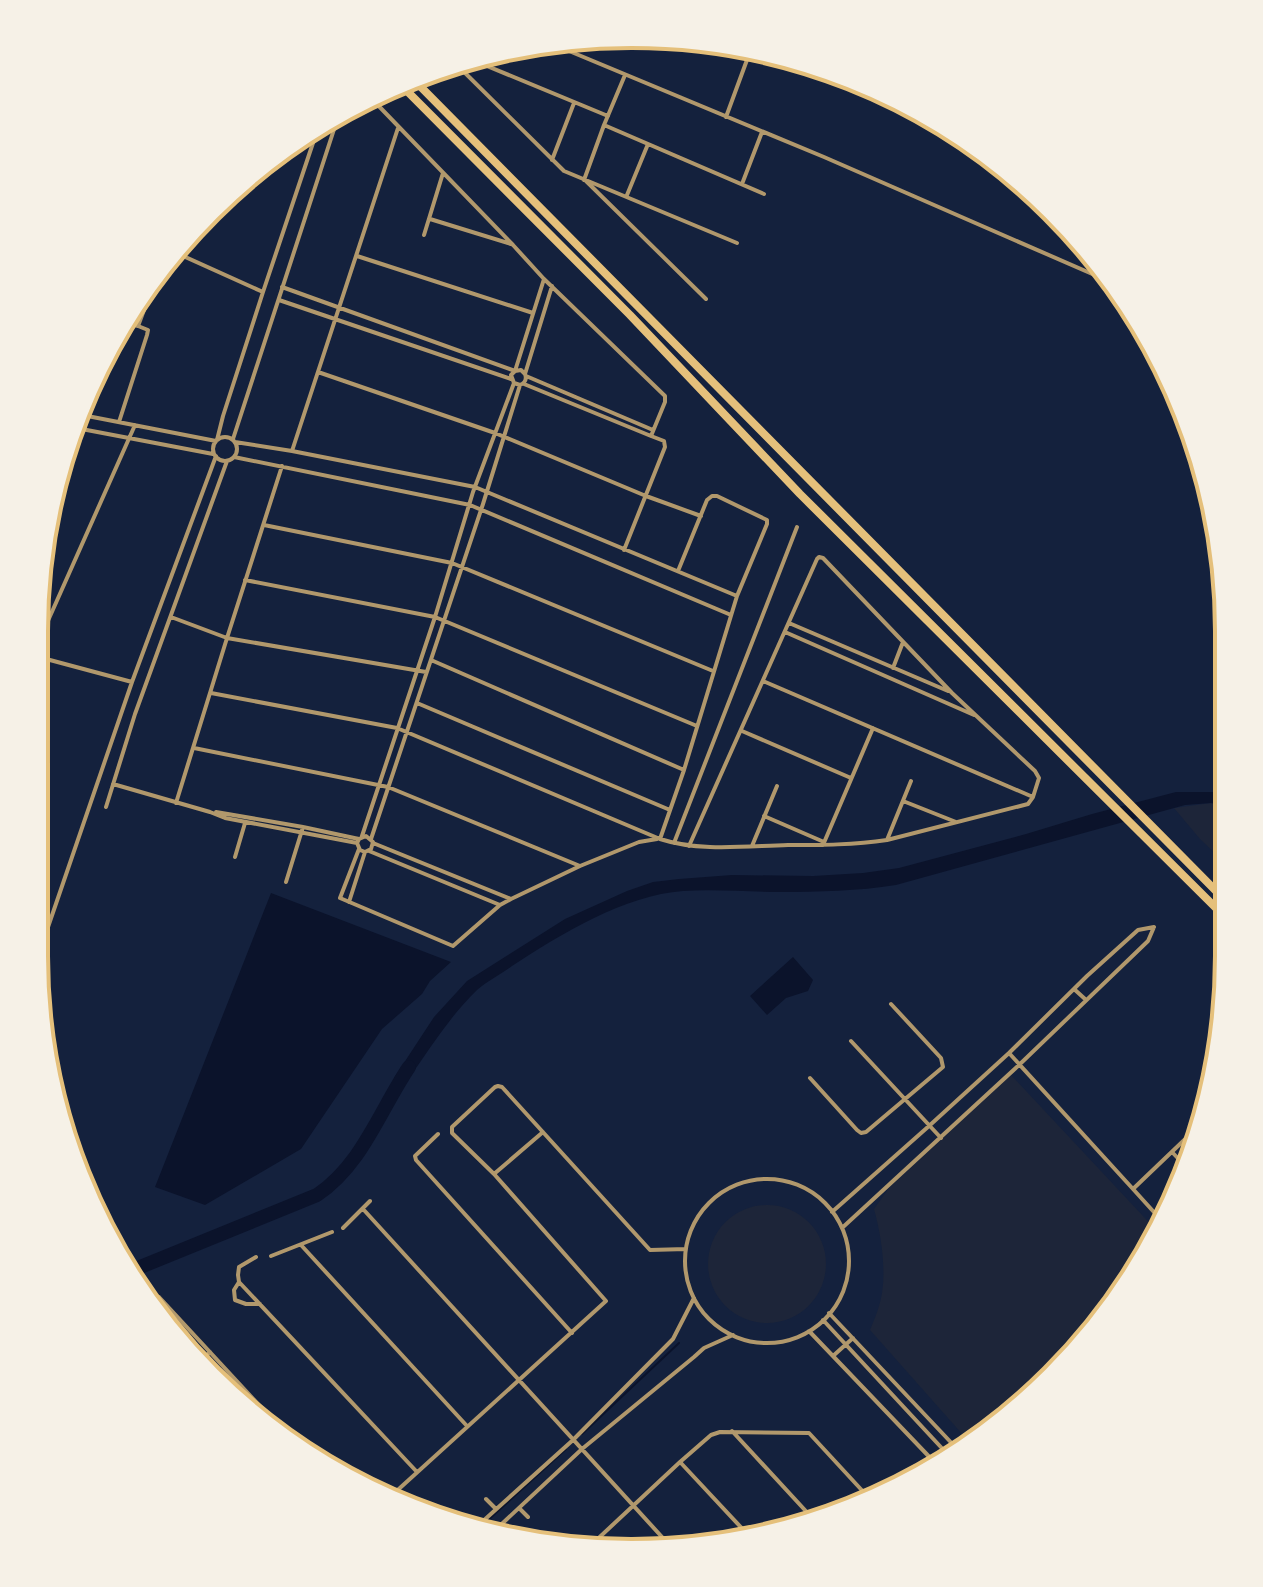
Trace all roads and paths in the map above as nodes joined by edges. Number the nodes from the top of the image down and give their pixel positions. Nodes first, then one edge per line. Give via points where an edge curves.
1 (570, 51) edge
2 (747, 60) edge
3 (487, 66) edge
4 (465, 73) edge
5 (625, 75) junction
6 (421, 87) edge
7 (408, 92) edge
8 (574, 103) junction
9 (378, 106) edge
10 (608, 116) junction
11 (726, 117) junction
12 (604, 125) junction
13 (398, 128) junction
14 (334, 130) edge
15 (762, 132) junction
16 (313, 142) edge
17 (648, 144) junction
18 (552, 160) junction
19 (443, 173) junction
20 (584, 180) junction
21 (742, 184) junction
22 (764, 194) dead end
23 (627, 195) junction
24 (430, 219) junction
25 (424, 235) dead end
26 (737, 243) dead end
27 (513, 245) junction
28 (357, 256) junction
29 (185, 257) edge
30 (1092, 274) edge
31 (544, 279) junction
32 (552, 286) junction
33 (282, 287) junction
34 (263, 292) junction
35 (278, 299) junction
36 (706, 299) dead end
37 (339, 307) junction
38 (144, 311) edge
39 (533, 313) junction
40 (335, 318) junction
41 (135, 325) edge
42 (138, 326) junction
43 (515, 371) junction
44 (318, 372) junction
45 (525, 375) junction
46 (517, 382) junction
47 (89, 416) edge
48 (119, 422) junction
49 (85, 428) edge
50 (133, 432) junction
51 (495, 433) junction
52 (652, 433) junction
53 (504, 437) junction
54 (234, 440) junction
55 (216, 441) junction
56 (292, 451) junction
57 (214, 455) junction
58 (234, 457) junction
59 (227, 461) junction
60 (282, 466) junction
61 (474, 490) junction
62 (487, 493) junction
63 (646, 496) junction
64 (470, 503) junction
65 (482, 507) junction
66 (701, 516) junction
67 (264, 525) junction
68 (797, 527) dead end
69 (624, 550) junction
70 (452, 563) junction
71 (462, 567) junction
72 (678, 572) junction
73 (245, 580) junction
74 (737, 596) junction
75 (731, 615) junction
76 (171, 617) junction
77 (435, 617) junction
78 (48, 620) edge
79 (444, 620) junction
80 (789, 623) junction
81 (785, 632) junction
82 (227, 638) junction
83 (903, 642) junction
84 (48, 659) edge
85 (431, 660) junction
86 (893, 668) junction
87 (417, 670) junction
88 (713, 671) junction
89 (427, 672) junction
90 (763, 681) junction
91 (132, 682) junction
92 (211, 693) junction
93 (952, 693) junction
94 (417, 703) junction
95 (980, 718) junction
96 (697, 726) junction
97 (397, 728) junction
98 (873, 728) junction
99 (742, 731) junction
100 (407, 732) junction
101 (194, 748) junction
102 (684, 770) junction
103 (851, 778) junction
104 (911, 781) dead end
105 (113, 784) junction
106 (380, 785) junction
107 (777, 786) dead end
108 (388, 787) junction
109 (1033, 797) junction
110 (903, 801) junction
111 (176, 803) junction
112 (106, 807) dead end
113 (670, 810) junction
114 (764, 816) junction
115 (246, 820) junction
116 (958, 823) junction
117 (303, 827) junction
118 (301, 834) junction
119 (660, 839) junction
120 (887, 840) junction
121 (372, 841) junction
122 (359, 842) junction
123 (674, 843) junction
124 (823, 843) junction
125 (689, 846) junction
126 (752, 846) junction
127 (367, 851) junction
128 (235, 857) dead end
129 (580, 866) junction
130 (286, 882) dead end
131 (1215, 890) edge
132 (511, 899) junction
133 (349, 902) junction
134 (500, 905) junction
135 (1215, 907) edge
136 (48, 924) edge
137 (1074, 989) junction
138 (1085, 999) junction
139 (891, 1004) dead end
140 (851, 1041) dead end
141 (1009, 1053) junction
142 (1019, 1065) junction
143 (810, 1078) dead end
144 (905, 1100) junction
145 (929, 1126) junction
146 (543, 1132) junction
147 (438, 1134) dead end
148 (941, 1138) junction
149 (1185, 1139) edge
150 (1172, 1152) junction
151 (1178, 1159) edge
152 (494, 1174) junction
153 (1133, 1189) junction
154 (370, 1201) dead end
155 (363, 1209) junction
156 (832, 1212) junction
157 (1155, 1214) edge
158 (343, 1228) dead end
159 (842, 1228) junction
160 (332, 1232) dead end
161 (301, 1245) junction
162 (686, 1249) junction
163 (271, 1256) dead end
164 (256, 1257) dead end
165 (239, 1282) junction
166 (159, 1297) edge
167 (694, 1298) junction
168 (260, 1304) junction
169 (829, 1313) junction
170 (823, 1320) junction
171 (809, 1331) junction
172 (572, 1333) junction
173 (733, 1335) junction
174 (853, 1338) junction
175 (846, 1345) junction
176 (210, 1352) junction
177 (207, 1355) edge
178 (833, 1356) junction
179 (519, 1379) junction
180 (255, 1400) edge
181 (467, 1427) junction
182 (732, 1431) junction
183 (573, 1440) junction
184 (952, 1443) edge
185 (582, 1449) junction
186 (943, 1449) edge
187 (930, 1457) edge
188 (680, 1462) junction
189 (417, 1472) junction
190 (397, 1490) edge
191 (863, 1491) edge
192 (486, 1499) dead end
193 (633, 1505) junction
194 (519, 1508) junction
195 (496, 1509) junction
196 (807, 1512) edge
197 (528, 1517) dead end
198 (484, 1520) edge
199 (502, 1524) edge
200 (742, 1528) edge
201 (598, 1538) edge
202 (663, 1538) edge

1 - 5 street
2 - 11 street
3 - 8 street
4 - 18 street
5 - 10 street
5 - 11 street
6 - 131 highway
7 - 135 highway via 814,508
8 - 10 street
8 - 18 street
9 - 13 street
10 - 12 street
11 - 15 street
12 - 17 street
12 - 20 street
13 - 19 street
13 - 28 street
14 - 33 street
15 - 21 street
15 - 30 street
16 - 34 street
17 - 21 street
17 - 23 street
18 - 20 street
19 - 24 street
19 - 27 street
20 - 23 street
20 - 36 street
21 - 22 street
23 - 26 street
24 - 25 street
24 - 27 street
27 - 31 street
28 - 37 street
28 - 39 street
29 - 34 street
31 - 32 street
31 - 39 street
32 - 45 street
32 - 52 street via 665,396
33 - 35 street
33 - 37 street
34 - 55 street
35 - 40 street
35 - 54 street
37 - 40 street
37 - 43 street
38 - 42 street
39 - 43 street
40 - 44 street
40 - 46 street
41 - 42 street
42 - 48 street via 148,330
43 - 45 street
43 - 46 street
44 - 51 street
44 - 56 street
45 - 46 street
45 - 52 street
46 - 51 street
46 - 52 street
46 - 53 street
47 - 48 street
48 - 50 street
49 - 50 street
50 - 55 street
50 - 57 street
50 - 78 street
51 - 53 street
51 - 61 street
52 - 63 street via 666,444
53 - 62 street
53 - 63 street
54 - 55 street
54 - 56 street
54 - 58 street
55 - 57 street
56 - 61 street
57 - 59 street
57 - 91 street
58 - 59 street
58 - 60 street
59 - 76 street
60 - 64 street
60 - 67 street
61 - 62 street
61 - 64 street
62 - 65 street
62 - 69 street
63 - 66 street
63 - 69 street
64 - 65 street
64 - 70 street
65 - 71 street
65 - 75 street
66 - 72 street
66 - 74 street via 714,495 767,520
67 - 70 street
67 - 73 street
68 - 123 street
69 - 72 street
70 - 71 street
70 - 77 street
71 - 79 street
71 - 88 street
72 - 74 street
73 - 77 street
73 - 82 street
74 - 75 street
75 - 88 street
76 - 82 street
76 - 105 street
77 - 79 street
77 - 87 street
79 - 85 street
79 - 96 street
80 - 81 street
80 - 83 street via 821,557
80 - 86 street
81 - 90 street
81 - 95 street
82 - 87 street
82 - 92 street
83 - 86 street
83 - 93 street
84 - 91 street
85 - 89 street
85 - 102 street
86 - 93 street
87 - 89 street
87 - 97 street
88 - 96 street
89 - 94 street
90 - 98 street
90 - 99 street
91 - 136 street
92 - 97 street
92 - 101 street
93 - 95 street
94 - 100 street
94 - 113 street
95 - 109 street via 1038,775
96 - 102 street
97 - 100 street
97 - 106 street
98 - 103 street
98 - 109 street
99 - 103 street
99 - 125 street
100 - 108 street
100 - 119 street
101 - 106 street
101 - 111 street
102 - 113 street
103 - 124 street
104 - 110 street
105 - 111 street
105 - 112 street
106 - 108 street
106 - 122 street
107 - 114 street
108 - 121 street
108 - 129 street
109 - 116 street via 1028,804
110 - 116 street
110 - 120 street
111 - 115 street
113 - 119 street
114 - 124 street
114 - 126 street
115 - 117 street
115 - 118 street
115 - 128 street
116 - 120 street
117 - 118 street
117 - 122 street
118 - 122 street
118 - 130 street
119 - 123 street
119 - 129 street
120 - 124 street
121 - 122 street via 366,836
121 - 127 street
121 - 132 street
122 - 127 street
122 - 133 street via 340,897
123 - 125 street
124 - 126 street
125 - 126 street
127 - 133 street
127 - 134 street
129 - 132 street
132 - 134 street
133 - 134 street via 453,946
137 - 138 street
137 - 138 street via 1138,930 1154,927 1148,941
137 - 141 street
138 - 142 street
139 - 144 street via 943,1062
140 - 144 street
141 - 142 street
141 - 145 street
142 - 148 street
142 - 153 street
143 - 144 street via 861,1133
144 - 145 street
145 - 148 street
145 - 156 street
146 - 152 street
146 - 152 street via 502,1087 495,1087 451,1129
146 - 162 street via 650,1250
147 - 172 street via 416,1160
148 - 159 street
149 - 150 street
150 - 151 street
150 - 153 street
152 - 172 street via 606,1299
153 - 157 street
154 - 155 street
155 - 158 street
155 - 179 street
156 - 159 street
156 - 162 street via 801,1187 752,1180 710,1201 696,1220
159 - 169 street via 848,1272
160 - 161 street
161 - 163 street
161 - 181 street
162 - 167 street via 686,1274
164 - 165 street via 239,1267
165 - 168 street
165 - 168 street via 235,1300
166 - 176 street
167 - 173 street
167 - 183 street via 673,1339
168 - 189 street
169 - 170 street
169 - 174 street
170 - 171 street
170 - 175 street
171 - 173 street via 771,1342
171 - 178 street
172 - 179 street
173 - 185 street via 704,1348
174 - 175 street
174 - 184 street
175 - 178 street
175 - 186 street
176 - 177 street
176 - 180 street
178 - 187 street
179 - 181 street
179 - 183 street
181 - 189 street
182 - 188 street via 711,1435
182 - 191 street via 807,1433
182 - 196 street
183 - 185 street
183 - 195 street
185 - 193 street
185 - 194 street
188 - 193 street
188 - 200 street
189 - 190 street
192 - 195 street
193 - 201 street
193 - 202 street
194 - 197 street
194 - 199 street
195 - 198 street

